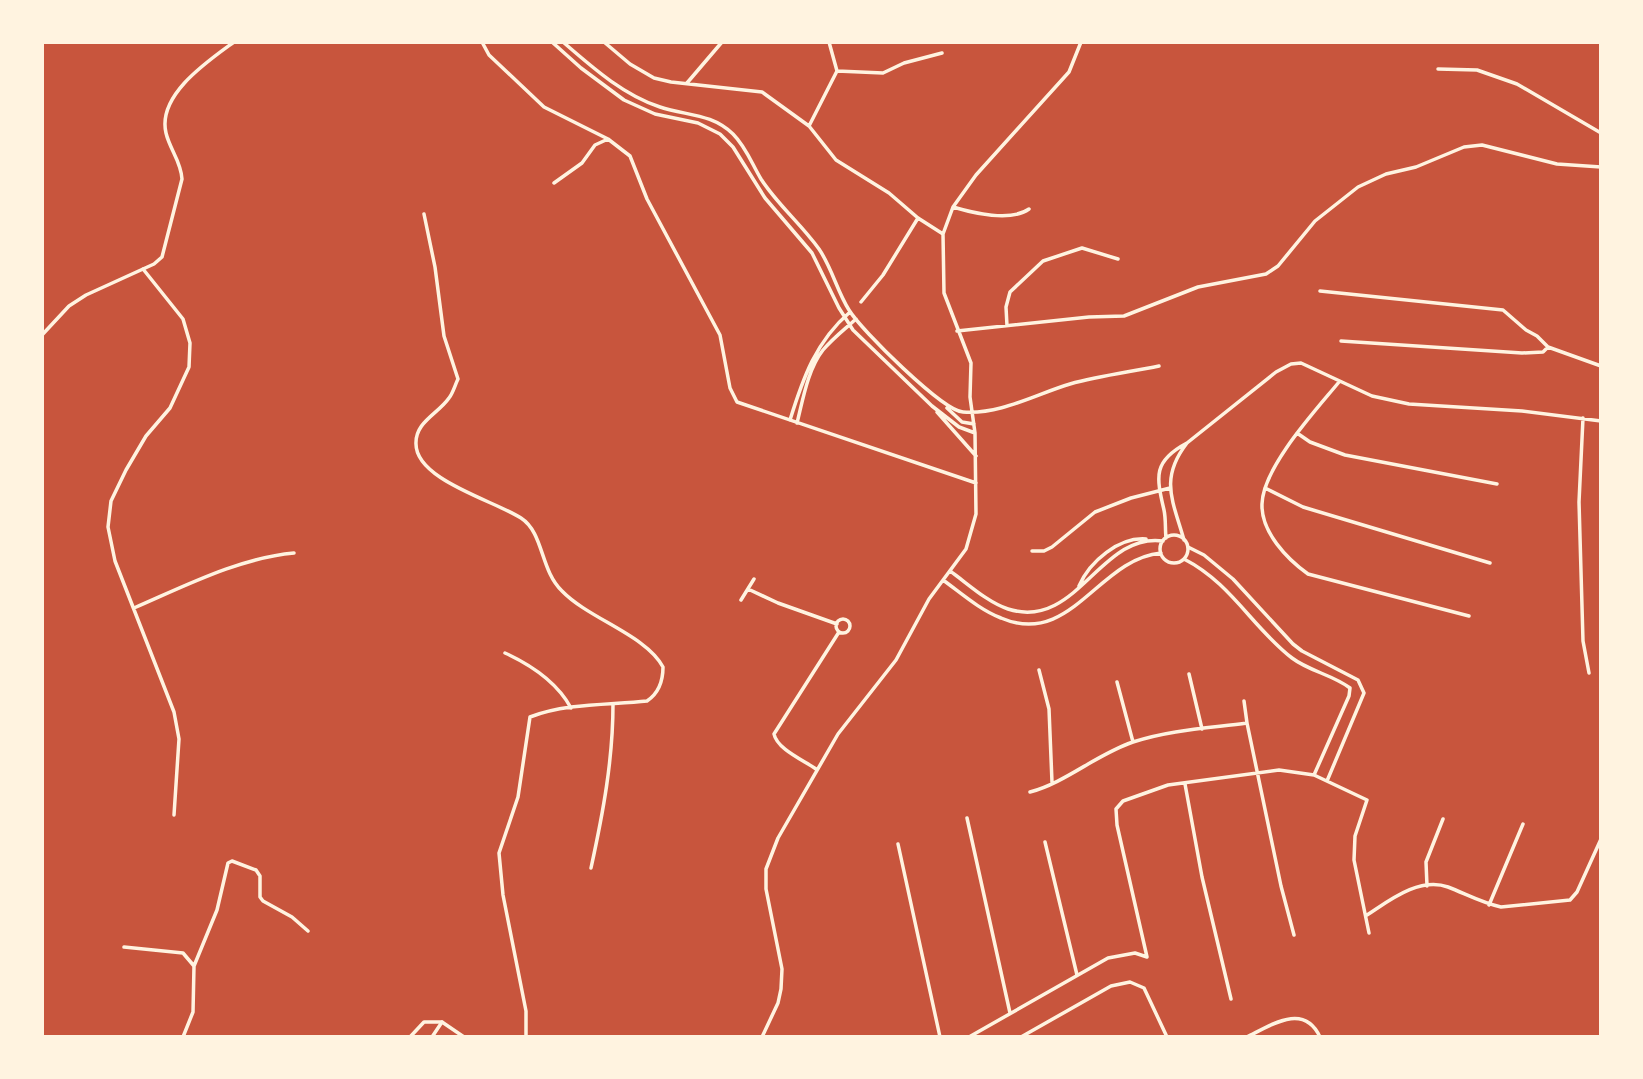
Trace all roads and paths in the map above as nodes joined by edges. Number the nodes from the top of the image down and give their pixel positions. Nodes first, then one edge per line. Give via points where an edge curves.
1 (234, 42) edge
2 (482, 42) edge
3 (552, 42) edge
4 (564, 42) edge
5 (604, 42) edge
6 (722, 42) edge
7 (829, 42) edge
8 (1082, 42) edge
9 (942, 53) dead end
10 (1438, 69) dead end
11 (837, 71) junction
12 (687, 83) junction
13 (809, 126) junction
14 (1601, 133) edge
15 (608, 139) junction
16 (1601, 167) edge
17 (554, 183) dead end
18 (953, 207) junction
19 (1029, 209) dead end
20 (424, 214) dead end
21 (918, 218) junction
22 (943, 234) junction
23 (1118, 259) dead end
24 (143, 269) junction
25 (1320, 291) dead end
26 (861, 302) dead end
27 (850, 312) junction
28 (844, 317) junction
29 (856, 319) junction
30 (849, 325) junction
31 (1007, 326) junction
32 (957, 331) junction
33 (42, 335) edge
34 (1342, 341) dead end
35 (1548, 347) junction
36 (1159, 366) dead end
37 (1601, 366) edge
38 (1339, 382) junction
39 (937, 398) junction
40 (932, 405) junction
41 (973, 412) junction
42 (1583, 418) junction
43 (790, 420) junction
44 (1601, 421) edge
45 (797, 423) junction
46 (974, 424) junction
47 (975, 433) junction
48 (1297, 433) junction
49 (1187, 443) junction
50 (976, 456) junction
51 (977, 483) junction
52 (1497, 484) dead end
53 (1170, 488) junction
54 (1265, 488) junction
55 (1158, 490) junction
56 (1152, 540) junction
57 (1164, 540) junction
58 (1184, 540) junction
59 (1188, 547) junction
60 (1032, 551) dead end
61 (294, 553) dead end
62 (1161, 553) junction
63 (1184, 559) junction
64 (1490, 563) dead end
65 (950, 571) junction
66 (754, 579) dead end
67 (943, 580) junction
68 (748, 589) junction
69 (1078, 589) junction
70 (741, 600) dead end
71 (134, 608) junction
72 (1469, 616) dead end
73 (837, 624) junction
74 (839, 632) junction
75 (505, 653) dead end
76 (1039, 670) dead end
77 (1589, 673) dead end
78 (1189, 674) dead end
79 (1117, 682) dead end
80 (1244, 701) dead end
81 (613, 704) junction
82 (571, 708) junction
83 (1247, 723) junction
84 (1202, 729) junction
85 (1133, 742) junction
86 (816, 769) junction
87 (1258, 772) junction
88 (1314, 775) junction
89 (1327, 781) junction
90 (1052, 782) junction
91 (1185, 784) junction
92 (1030, 792) dead end
93 (174, 815) dead end
94 (967, 818) dead end
95 (1443, 819) dead end
96 (1523, 824) dead end
97 (1601, 839) edge
98 (1045, 842) dead end
99 (898, 844) dead end
100 (591, 868) dead end
101 (1427, 886) junction
102 (1489, 905) junction
103 (1367, 915) junction
104 (308, 930) dead end
105 (1369, 933) dead end
106 (1294, 935) dead end
107 (124, 947) dead end
108 (194, 967) junction
109 (1077, 975) junction
110 (1231, 999) dead end
111 (1010, 1013) junction
112 (442, 1022) junction
113 (183, 1037) edge
114 (410, 1037) edge
115 (432, 1037) edge
116 (464, 1037) edge
117 (526, 1037) edge
118 (762, 1037) edge
119 (940, 1037) edge
120 (968, 1037) edge
121 (1021, 1037) edge
122 (1167, 1037) edge
123 (1247, 1037) edge
124 (1320, 1037) edge

1 - 24 street via 183,82 167,112 165,132 182,179 162,257
2 - 15 street via 489,55 544,107
3 - 28 street via 624,100 655,114 698,123 733,147 765,198 812,253
4 - 27 street via 629,92 660,107 702,115 738,139 769,190 817,246
5 - 12 street via 654,78
6 - 12 street
7 - 11 street
8 - 18 street via 1069,72
9 - 11 street via 883,73
10 - 14 street via 1476,70 1517,84
11 - 13 street
12 - 13 street via 762,92
13 - 21 street via 836,160 889,193
15 - 17 street via 595,145 582,163
15 - 43 street via 630,156 647,199 720,335 737,402
16 - 31 street via 1557,164 1482,145 1464,147 1358,187 1315,221 1266,274 1198,287 1124,316
18 - 19 street via 1003,215
18 - 22 street
20 - 81 street via 444,337 458,379 449,398 418,429 415,445 420,461 448,482 523,519 562,592 659,660 663,674 655,695 647,701
21 - 22 street
21 - 26 street
22 - 32 street via 944,293
23 - 31 street via 1082,247 1043,261 1010,292
24 - 33 street via 69,306
24 - 71 street via 183,319 190,343 189,367 170,408 145,436 111,501 108,527 115,561
25 - 35 street via 1503,310
27 - 28 street
27 - 29 street
28 - 30 street
28 - 43 street via 816,350
29 - 30 street
29 - 39 street
30 - 40 street
30 - 45 street via 819,356
31 - 32 street
32 - 41 street via 971,363
34 - 35 street via 1522,354 1543,352
35 - 37 street
36 - 41 street
38 - 42 street via 1409,404
38 - 48 street
38 - 49 street via 1310,365 1291,364
39 - 41 street via 957,411
39 - 46 street via 957,418
40 - 47 street
40 - 50 street
41 - 46 street
42 - 44 street
42 - 77 street via 1579,502 1583,641
43 - 45 street
45 - 51 street
46 - 47 street
47 - 50 street
48 - 52 street via 1345,455
48 - 54 street
49 - 53 street via 1170,472
49 - 55 street via 1164,460
50 - 51 street
51 - 65 street via 976,514 966,549
53 - 55 street
53 - 58 street
54 - 64 street via 1303,507
54 - 72 street via 1261,506 1277,546 1308,574
55 - 57 street
55 - 60 street via 1095,512 1052,547
56 - 57 street
56 - 69 street via 1123,550
56 - 69 street via 1136,539 1112,549 1083,576
57 - 58 street via 1173,535
57 - 62 street
58 - 59 street
59 - 63 street
59 - 89 street via 1233,579 1302,651 1358,680 1364,693
61 - 71 street via 253,561
62 - 63 street via 1173,563
62 - 67 street via 1124,565 1067,612 1038,624 1003,619
63 - 88 street via 1226,588 1292,657 1350,688
65 - 67 street
65 - 69 street via 1000,606 1016,611 1045,610
66 - 68 street
67 - 86 street via 895,660
68 - 70 street
68 - 73 street
71 - 93 street via 174,712 179,739
73 - 74 street
73 - 74 street via 842,620 849,624 846,632
74 - 86 street via 774,734 779,744
75 - 82 street via 531,665
76 - 90 street via 1049,709
78 - 84 street
79 - 85 street
80 - 83 street
81 - 82 street
81 - 100 street via 606,797
82 - 117 street via 530,717 518,797 499,853 526,1011
83 - 84 street
83 - 87 street
84 - 85 street
85 - 90 street
86 - 118 street via 766,869 782,970 778,1003
87 - 88 street
87 - 91 street
87 - 106 street
88 - 89 street
89 - 103 street via 1367,800 1355,836 1353,860
90 - 92 street
91 - 109 street via 1149,790 1116,809 1147,957 1135,953 1108,958
91 - 110 street
94 - 111 street
95 - 101 street via 1426,862
96 - 102 street
97 - 102 street via 1570,900
98 - 109 street
99 - 119 street
101 - 102 street via 1438,884
101 - 103 street via 1402,892
103 - 105 street
104 - 108 street via 263,901 256,870 232,861
107 - 108 street via 183,953
108 - 113 street via 193,1012
109 - 111 street
111 - 120 street
112 - 114 street via 424,1022
112 - 115 street
112 - 116 street
121 - 122 street via 1111,986 1130,982 1144,988
123 - 124 street via 1284,1018 1306,1021

